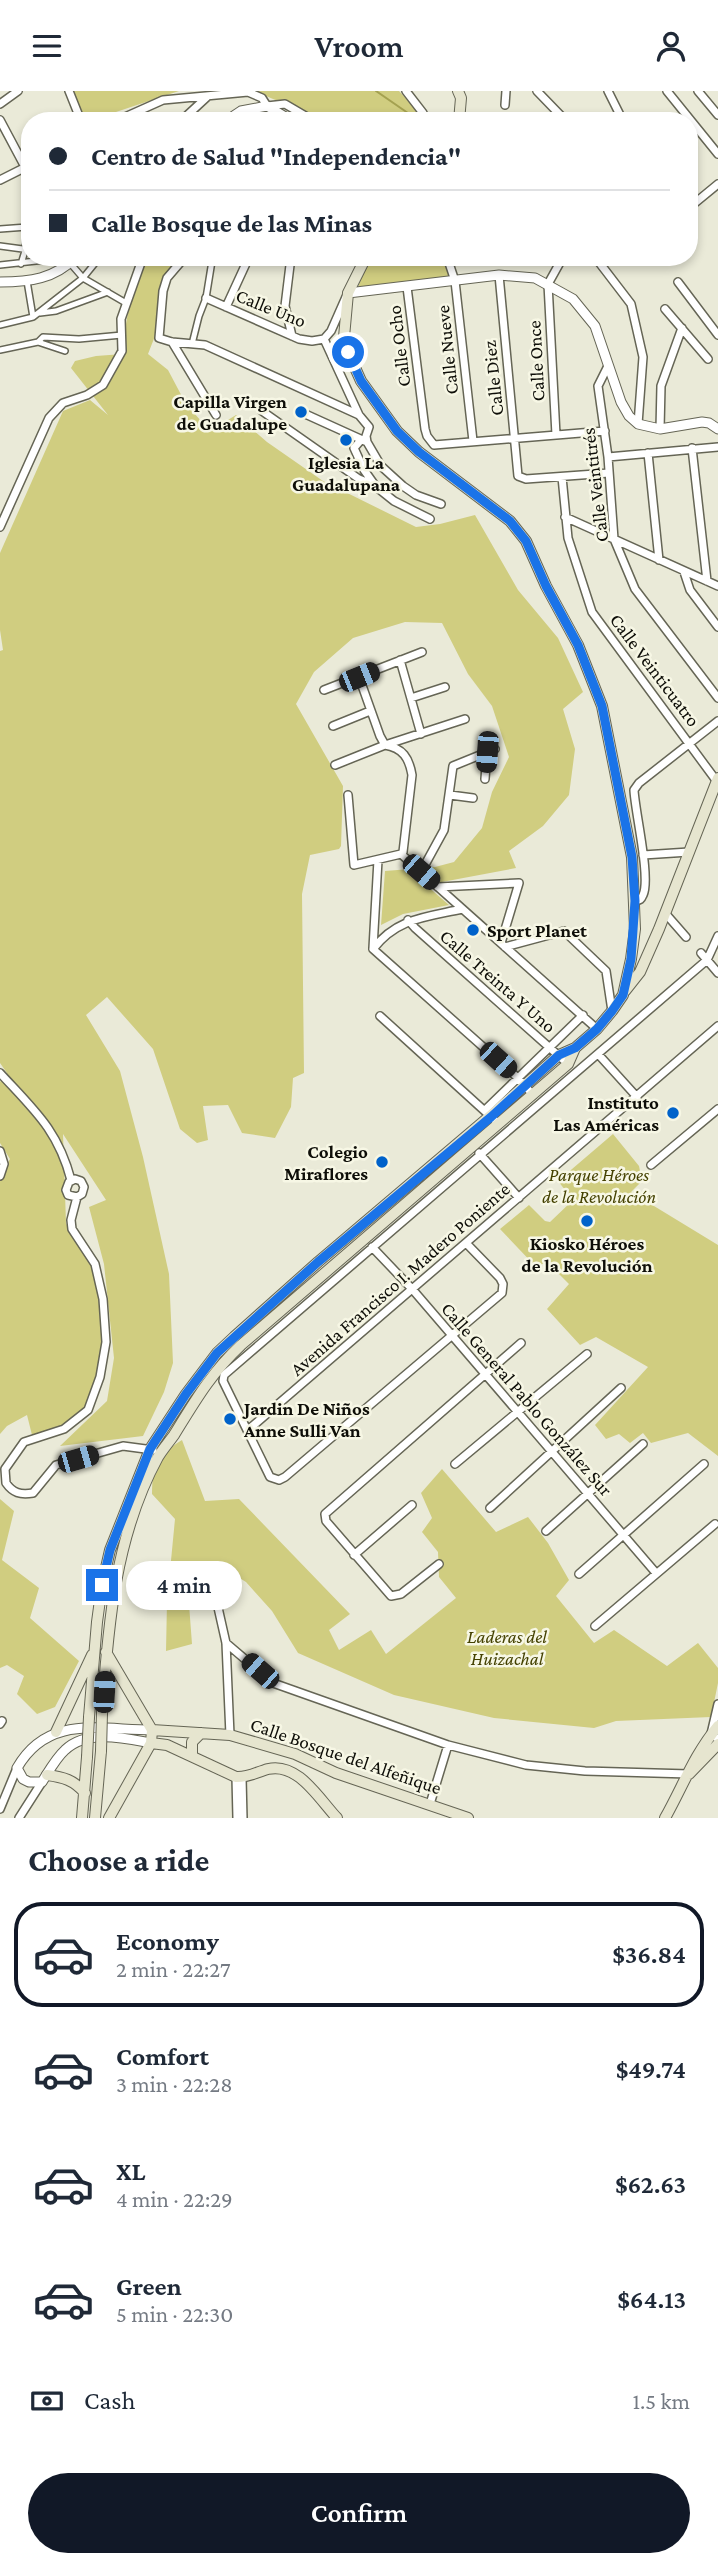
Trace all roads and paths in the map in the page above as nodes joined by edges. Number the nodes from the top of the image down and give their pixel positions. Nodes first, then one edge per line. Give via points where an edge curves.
1 (18, 91) edge
2 (69, 91) edge
3 (406, 91) edge
4 (458, 91) edge
5 (506, 91) edge
6 (537, 91) edge
7 (608, 91) edge
8 (667, 91) edge
9 (698, 91) edge
10 (208, 96) junction
11 (0, 104) edge
12 (505, 105) dead end
13 (267, 106) junction
14 (77, 112) edge
15 (136, 112) edge
16 (191, 112) edge
17 (240, 112) edge
18 (277, 112) edge
19 (299, 112) edge
20 (422, 112) edge
21 (460, 112) edge
22 (557, 112) edge
23 (618, 112) edge
24 (683, 112) edge
25 (718, 115) edge
26 (0, 120) edge
27 (698, 131) edge
28 (718, 154) edge
29 (21, 156) edge
30 (21, 169) edge
31 (0, 180) edge
32 (718, 184) edge
33 (698, 200) edge
34 (21, 228) edge
35 (0, 229) edge
36 (0, 246) edge
37 (21, 250) edge
38 (21, 264) edge
39 (0, 265) edge
40 (66, 266) edge
41 (73, 266) edge
42 (93, 266) edge
43 (140, 266) edge
44 (177, 266) edge
45 (211, 266) edge
46 (245, 266) edge
47 (290, 266) edge
48 (362, 266) edge
49 (450, 266) edge
50 (558, 266) edge
51 (602, 266) edge
52 (499, 275) junction
53 (83, 278) junction
54 (27, 281) junction
55 (455, 281) junction
56 (0, 282) edge
57 (678, 282) dead end
58 (548, 284) junction
59 (407, 287) junction
60 (108, 292) junction
61 (348, 293) junction
62 (206, 298) junction
63 (126, 303) junction
64 (226, 307) junction
65 (665, 309) dead end
66 (35, 315) junction
67 (0, 325) edge
68 (682, 328) junction
69 (122, 335) junction
70 (718, 335) edge
71 (292, 336) junction
72 (324, 339) junction
73 (38, 342) junction
74 (172, 342) junction
75 (192, 344) junction
76 (0, 350) edge
77 (65, 351) dead end
78 (708, 359) dead end
79 (608, 366) junction
80 (262, 411) dead end
81 (303, 413) dead end
82 (216, 415) dead end
83 (359, 415) junction
84 (638, 424) junction
85 (660, 429) junction
86 (718, 429) edge
87 (605, 431) junction
88 (556, 436) junction
89 (515, 439) junction
90 (364, 441) junction
91 (473, 441) junction
92 (718, 447) edge
93 (692, 449) junction
94 (648, 453) junction
95 (608, 457) junction
96 (609, 473) junction
97 (562, 477) junction
98 (374, 485) junction
99 (441, 504) dead end
100 (565, 517) junction
101 (430, 519) dead end
102 (0, 527) edge
103 (614, 539) junction
104 (659, 559) junction
105 (684, 572) junction
106 (707, 581) junction
107 (718, 586) edge
108 (718, 627) edge
109 (422, 652) dead end
110 (400, 660) junction
111 (359, 677) junction
112 (445, 687) dead end
113 (324, 690) dead end
114 (411, 698) junction
115 (718, 698) edge
116 (370, 711) junction
117 (465, 719) dead end
118 (718, 721) edge
119 (333, 726) dead end
120 (421, 734) junction
121 (690, 744) junction
122 (384, 745) junction
123 (335, 765) dead end
124 (485, 779) dead end
125 (718, 781) edge
126 (348, 795) dead end
127 (450, 795) junction
128 (473, 798) dead end
129 (689, 852) junction
130 (401, 855) junction
131 (643, 855) junction
132 (378, 860) junction
133 (421, 872) junction
134 (438, 887) junction
135 (635, 901) junction
136 (462, 909) junction
137 (665, 913) junction
138 (408, 920) junction
139 (686, 937) dead end
140 (718, 937) edge
141 (503, 945) junction
142 (373, 949) junction
143 (701, 953) dead end
144 (707, 960) junction
145 (718, 973) edge
146 (623, 995) junction
147 (612, 1011) junction
148 (380, 1016) dead end
149 (583, 1016) junction
150 (718, 1026) edge
151 (597, 1029) junction
152 (550, 1048) junction
153 (575, 1048) junction
154 (598, 1054) junction
155 (559, 1055) junction
156 (568, 1064) junction
157 (0, 1073) edge
158 (522, 1082) junction
159 (533, 1095) junction
160 (637, 1097) junction
161 (718, 1109) edge
162 (491, 1117) junction
163 (0, 1151) edge
164 (480, 1153) junction
165 (651, 1164) dead end
166 (0, 1176) edge
167 (71, 1180) junction
168 (77, 1198) junction
169 (519, 1198) junction
170 (466, 1243) junction
171 (372, 1247) junction
172 (413, 1290) junction
173 (452, 1336) junction
174 (521, 1343) dead end
175 (587, 1354) dead end
176 (487, 1375) junction
177 (621, 1388) dead end
178 (519, 1413) junction
179 (248, 1430) junction
180 (643, 1444) dead end
181 (155, 1451) junction
182 (553, 1452) junction
183 (455, 1464) dead end
184 (704, 1464) dead end
185 (588, 1494) junction
186 (412, 1505) dead end
187 (490, 1508) dead end
188 (715, 1524) dead end
189 (546, 1531) dead end
190 (623, 1535) junction
191 (354, 1555) junction
192 (439, 1565) dead end
193 (656, 1573) junction
194 (579, 1574) dead end
195 (217, 1603) dead end
196 (595, 1626) dead end
197 (226, 1643) junction
198 (95, 1648) junction
199 (106, 1651) junction
200 (718, 1704) edge
201 (152, 1730) junction
202 (56, 1732) junction
203 (201, 1733) junction
204 (716, 1733) edge
205 (230, 1735) junction
206 (151, 1743) junction
207 (718, 1744) edge
208 (448, 1745) junction
209 (272, 1748) junction
210 (192, 1756) junction
211 (17, 1768) junction
212 (269, 1769) junction
213 (687, 1775) junction
214 (239, 1777) junction
215 (45, 1778) junction
216 (85, 1793) junction
217 (430, 1804) junction
218 (0, 1809) edge
219 (19, 1818) edge
220 (82, 1818) edge
221 (95, 1818) edge
222 (109, 1818) edge
223 (237, 1818) edge
224 (243, 1818) edge
225 (337, 1818) edge
226 (468, 1818) edge
227 (665, 1818) edge

1 - 11 street
2 - 14 street
3 - 20 street
4 - 21 main road
5 - 12 street
6 - 22 street
7 - 23 street
8 - 24 street
9 - 25 street
10 - 13 street via 248,92
10 - 15 street via 163,100
10 - 16 street
13 - 17 street
13 - 18 street
13 - 19 street via 285,104
26 - 29 street
27 - 28 street
30 - 31 street
32 - 33 street
34 - 35 street
36 - 37 street
38 - 39 street
40 - 54 street via 54,275
41 - 53 street
42 - 53 street
43 - 63 street
44 - 74 street via 163,291 159,338
45 - 62 street
46 - 64 street
47 - 71 street via 285,306
48 - 61 main road
49 - 55 street, Calle Nueve
50 - 58 street
51 - 84 street via 631,304 643,357
52 - 55 street
52 - 58 street via 535,278
52 - 89 street, Calle Diez
53 - 60 street
53 - 66 street
54 - 56 street
54 - 66 street
55 - 59 street
55 - 91 street, Calle Nueve
57 - 70 street
58 - 79 street via 573,299 595,326
58 - 88 street, Calle Once
59 - 61 street
59 - 91 street, Calle Ocho via 430,442 434,446
60 - 63 street
60 - 66 street
61 - 72 street
61 - 135 main road via 344,337 361,381 397,431 419,452 510,521 526,541 578,645 602,706 632,857
62 - 64 street, Calle Uno
62 - 75 street
63 - 69 street
64 - 71 street, Calle Uno
65 - 68 street
66 - 67 street
68 - 78 street
68 - 85 street via 661,386
69 - 73 street via 43,337
69 - 102 street via 122,351 103,385 63,403 49,418
71 - 72 street, Calle Uno
72 - 83 street
73 - 76 street
73 - 77 street
74 - 75 street
74 - 82 street
75 - 83 street via 205,345
79 - 84 street via 621,402
79 - 87 street, Calle Veintitrés via 598,386
80 - 98 street
81 - 90 street
83 - 90 street via 369,428
84 - 85 street
85 - 86 street via 702,422
87 - 88 street
87 - 95 street, Calle Veintitrés
88 - 89 street
89 - 91 street
89 - 97 street, Calle Diez via 520,478
90 - 98 street via 354,448
90 - 99 street via 381,466 403,486
92 - 93 street
93 - 94 street
93 - 106 street
94 - 95 street
94 - 104 street
95 - 96 street, Calle Veintitrés
96 - 97 street
96 - 103 street, Calle Veintitrés
97 - 100 street, Calle Veinticuatro
98 - 101 street
100 - 103 street
100 - 121 street, Calle Veinticuatro via 592,612
103 - 104 street
103 - 115 street, Calle Veintitrés via 635,589
104 - 105 street
105 - 106 street
105 - 108 street via 690,590
106 - 107 street
109 - 110 street
110 - 111 street
110 - 114 street
111 - 113 street
111 - 116 street
112 - 114 street
114 - 120 street
116 - 119 street
116 - 122 street
117 - 120 street
118 - 121 street
120 - 122 street
121 - 125 street, Calle Veinticuatro
121 - 131 street via 639,783 634,794
122 - 123 street
122 - 130 street via 401,750 411,765
124 - 127 street via 491,751 454,764
125 - 129 main road
126 - 132 street via 354,865
127 - 128 street
127 - 133 street via 444,830
129 - 131 street
129 - 137 main road
130 - 132 street
130 - 133 street
131 - 135 street via 645,893
132 - 142 street
133 - 134 street
134 - 136 street
134 - 141 street via 519,883
135 - 146 main road
136 - 138 street
136 - 141 street
137 - 139 street
137 - 146 main road via 640,972
138 - 142 street
138 - 152 street, Calle Treinta Y Uno
140 - 144 street
141 - 147 street via 565,931 606,971
141 - 149 street
142 - 158 street
143 - 144 street
144 - 145 street
144 - 154 street
146 - 147 main road
147 - 151 main road
148 - 162 street
149 - 151 street
149 - 152 street
150 - 160 street, Avenida Francisco I. Madero Poniente
151 - 153 main road
152 - 155 street, Calle Treinta Y Uno
152 - 158 street
153 - 155 main road
153 - 156 main road
154 - 160 street
154 - 164 street
155 - 156 street, Calle Treinta Y Uno
155 - 158 main road
156 - 159 main road
157 - 167 street via 52,1131
158 - 159 street
158 - 162 main road
159 - 162 main road
160 - 169 street, Avenida Francisco I. Madero Poniente
161 - 165 street
162 - 181 main road via 225,1360
163 - 166 street via 4,1164
164 - 169 street
164 - 171 street
167 - 168 street via 66,1190
167 - 168 street via 83,1184
168 - 181 street via 72,1229 95,1264 103,1299 106,1342 100,1377 88,1410 64,1429 24,1442 5,1469 6,1483 15,1492 33,1493 56,1465 123,1446
169 - 170 street, Avenida Francisco I. Madero Poniente
170 - 172 street, Avenida Francisco I. Madero Poniente
170 - 173 street via 500,1278 502,1293
171 - 172 street, Calle General Pablo González Sur
171 - 179 street via 224,1375
172 - 173 street, Calle General Pablo González Sur
172 - 179 street, Avenida Francisco I. Madero Poniente
173 - 176 street, Calle General Pablo González Sur
173 - 179 street via 279,1480 270,1477
174 - 176 street
175 - 178 street
176 - 178 street, Calle General Pablo González Sur
176 - 191 street via 327,1510 326,1521
177 - 182 street
178 - 182 street, Calle General Pablo González Sur
178 - 183 street
180 - 185 street
181 - 198 main road via 110,1550
181 - 199 main road via 119,1565
182 - 185 street, Calle General Pablo González Sur
182 - 187 street
184 - 190 street
185 - 189 street
185 - 190 street, Calle General Pablo González Sur
186 - 191 street
188 - 193 street
190 - 193 street, Calle General Pablo González Sur
190 - 194 street
191 - 192 street via 391,1596 401,1594
193 - 196 street
195 - 197 street
197 - 205 street
197 - 208 street via 273,1683
198 - 202 main road
198 - 216 main road, bridge
199 - 201 main road
199 - 221 main road, bridge
200 - 204 street
201 - 202 street, Calle Bosque del Alfeñique via 85,1727
201 - 203 main road, Calle Bosque del Alfeñique
201 - 206 main road
202 - 211 street, Calle Bosque del Alfeñique via 34,1746
203 - 205 main road, Calle Bosque del Alfeñique
203 - 210 main road via 192,1742
204 - 213 main road
205 - 209 main road, Calle Bosque del Alfeñique
206 - 210 main road
206 - 215 street via 90,1737 62,1752
206 - 222 main road
207 - 213 main road
208 - 213 street via 526,1765
208 - 217 street
209 - 212 main road
209 - 217 main road, Calle Bosque del Alfeñique
210 - 214 main road
211 - 215 street via 29,1782
211 - 218 street
212 - 214 main road, Calle Bosque del Alfeñique
212 - 225 main road via 282,1767 294,1772
213 - 227 main road
214 - 223 street
214 - 224 street
215 - 216 main road via 64,1777
215 - 219 street
216 - 220 main road
217 - 226 main road, Calle Bosque del Alfeñique

